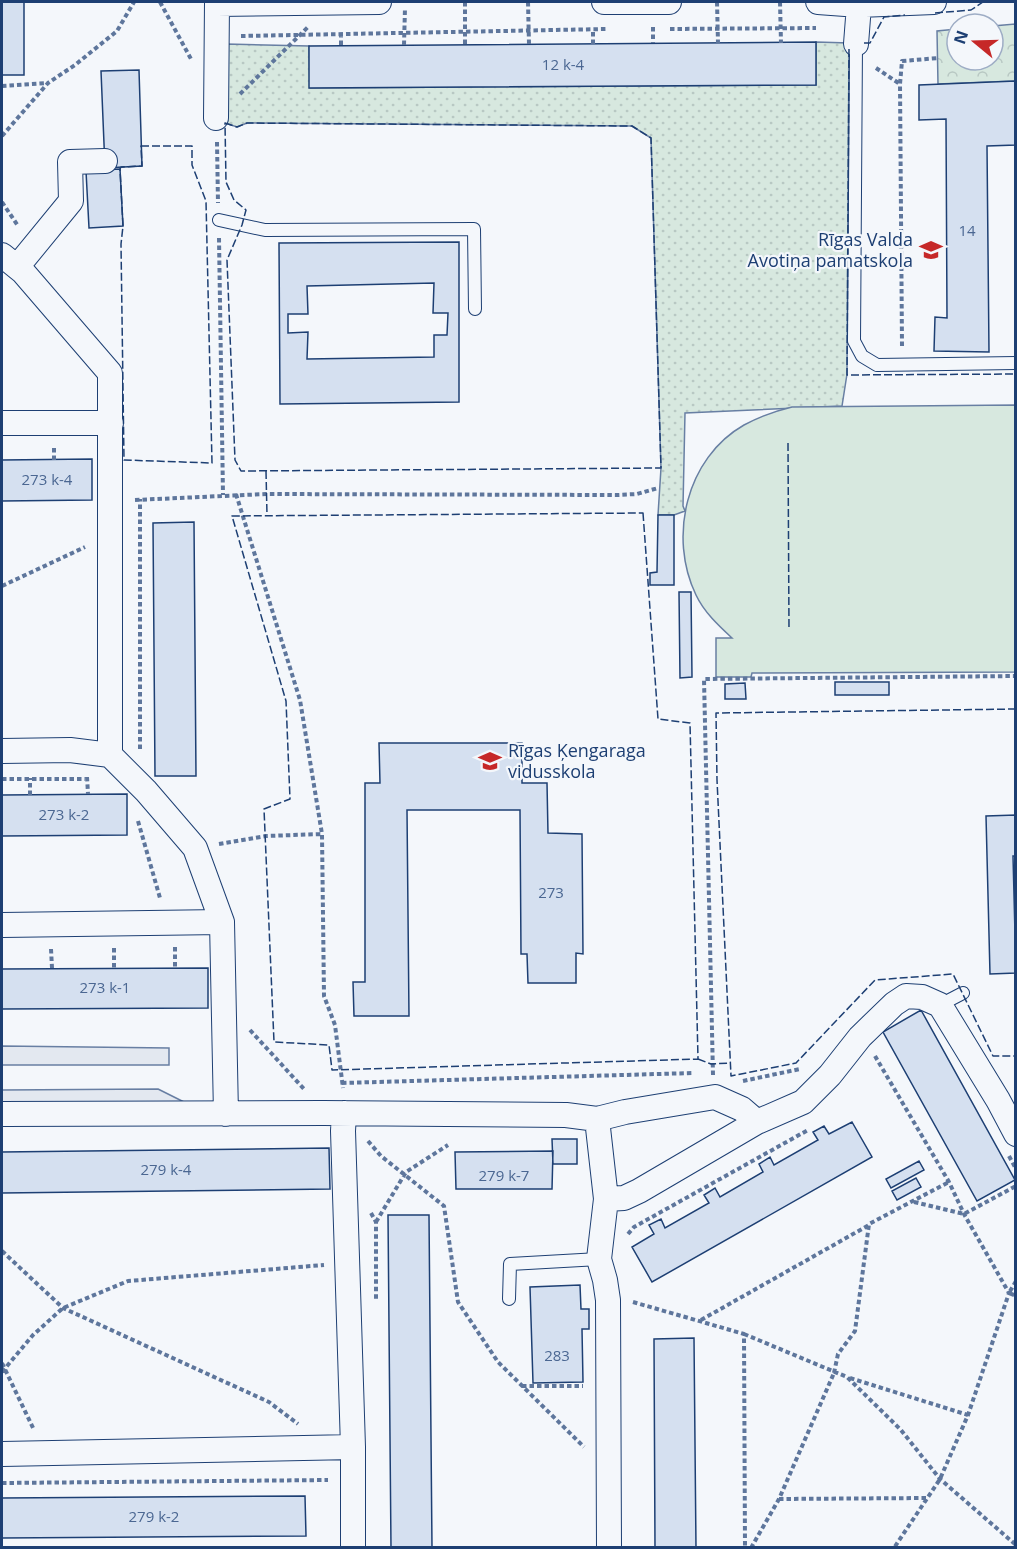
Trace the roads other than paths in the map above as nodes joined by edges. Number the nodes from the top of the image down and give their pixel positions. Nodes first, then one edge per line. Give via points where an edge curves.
1 (330, 2) edge
2 (379, 2) edge
3 (604, 2) edge
4 (669, 2) edge
5 (818, 2) edge
6 (934, 2) edge
7 (217, 3) edge
8 (864, 17) edge
9 (216, 118) road end
10 (105, 161) dead end
11 (219, 220) road end
12 (9, 261) edge
13 (475, 309) dead end
14 (1016, 363) edge
15 (2, 423) edge
16 (111, 423) junction
17 (2, 751) edge
18 (111, 755) junction
19 (222, 922) junction
20 (2, 925) edge
21 (963, 993) dead end
22 (940, 1005) junction
23 (1007, 1096) edge
24 (333, 1113) junction
25 (2, 1114) edge
26 (226, 1114) junction
27 (597, 1119) junction
28 (757, 1122) junction
29 (1016, 1134) edge
30 (606, 1199) junction
31 (599, 1259) junction
32 (509, 1299) dead end
33 (341, 1447) junction
34 (2, 1454) edge
35 (604, 1542) edge
36 (353, 1548) edge

1 - 2 street
1 - 7 street
3 - 4 street
5 - 8 street
6 - 8 street
7 - 9 street
8 - 14 lane via 854,341 862,356 877,365
10 - 12 street via 70,162 71,201
11 - 13 lane via 265,230 474,229
12 - 16 street via 110,372
15 - 16 street
16 - 18 street
17 - 18 street via 70,750
18 - 19 street via 195,848
19 - 20 street
19 - 26 street
21 - 22 lane
22 - 23 street
22 - 28 street via 906,996 860,1037 803,1102
23 - 29 street
24 - 26 street
24 - 27 street via 566,1115
24 - 33 street via 343,1131 347,1263
25 - 26 street
27 - 28 street via 715,1097 742,1109
27 - 30 street
28 - 30 street via 639,1191 624,1198
30 - 31 street
31 - 32 lane via 510,1264
31 - 35 street via 608,1300
33 - 34 street
33 - 36 street via 353,1479

